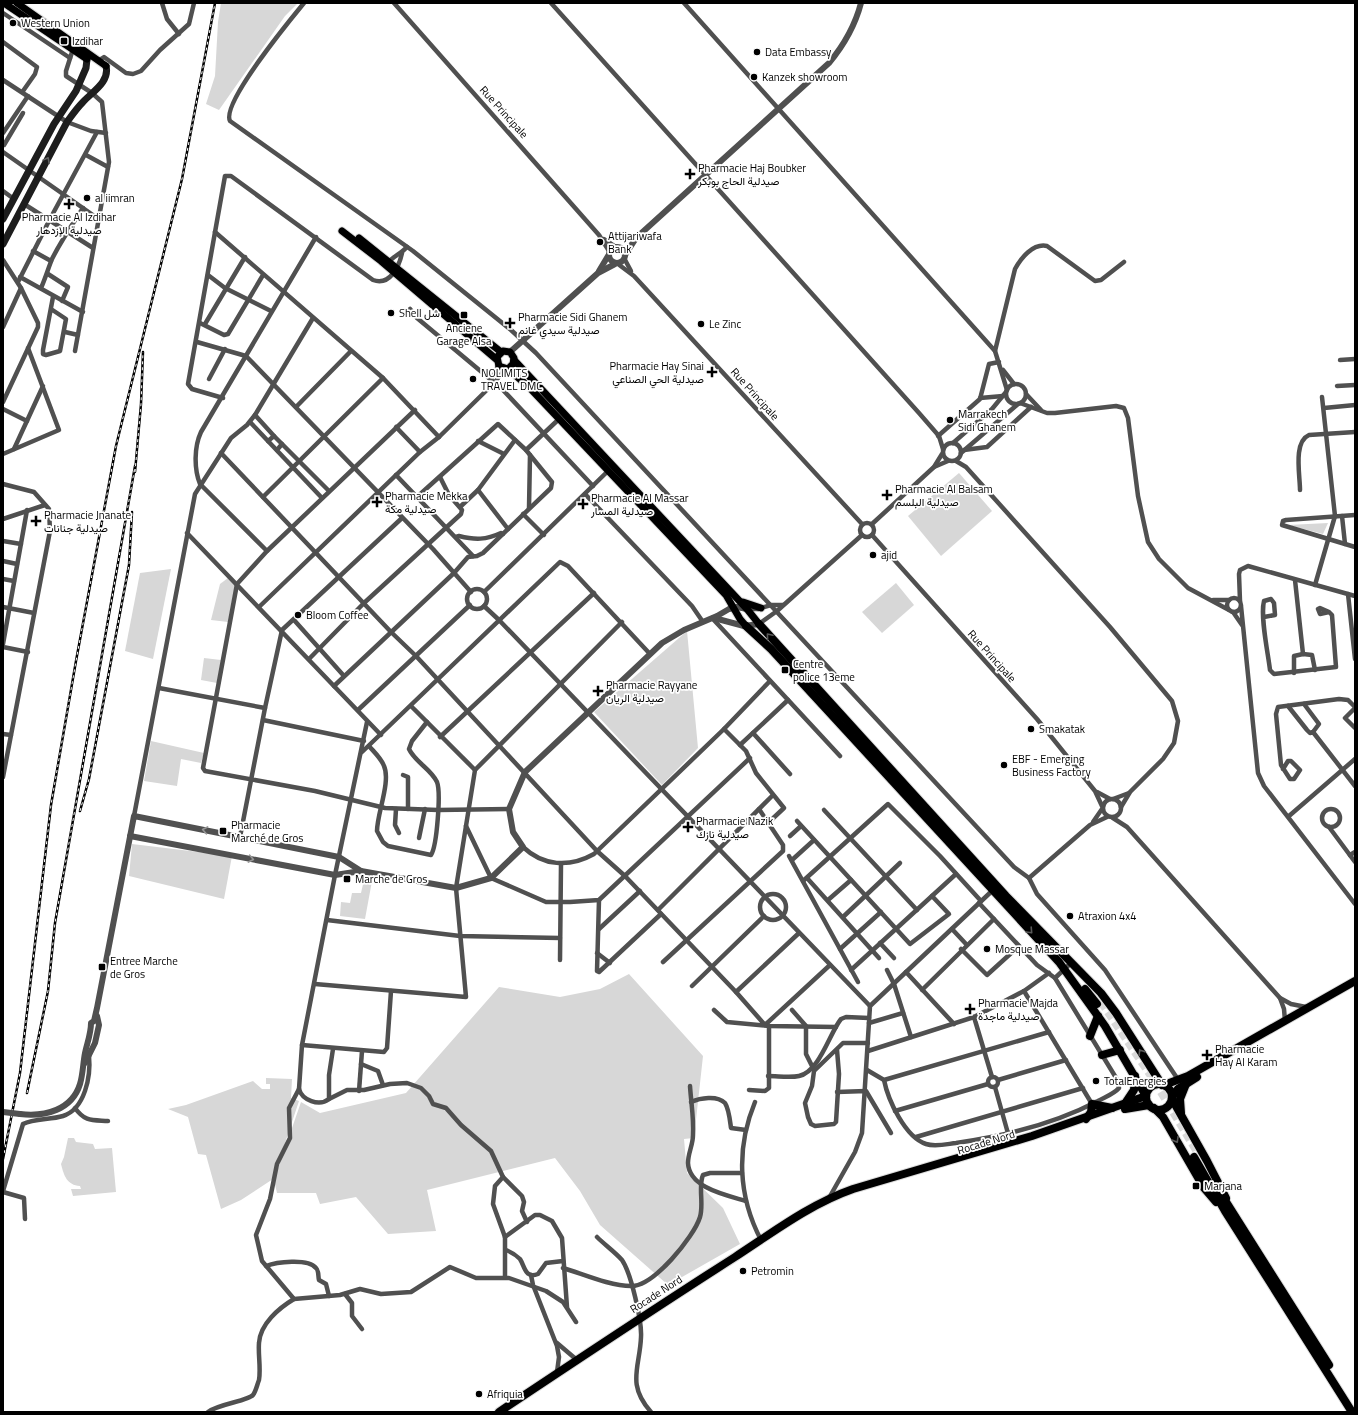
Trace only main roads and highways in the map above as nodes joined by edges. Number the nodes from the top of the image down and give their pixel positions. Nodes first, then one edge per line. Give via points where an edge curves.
1 (4, 3) edge
2 (18, 3) edge
3 (3, 219) edge
4 (343, 230) dead end
5 (3, 244) edge
6 (396, 270) junction
7 (501, 352) junction
8 (514, 360) junction
9 (497, 362) junction
10 (507, 369) junction
11 (738, 600) junction
12 (761, 608) road end
13 (759, 624) joint
14 (746, 626) joint
15 (995, 888) junction
16 (1071, 963) junction
17 (1064, 969) junction
18 (1355, 981) edge
19 (1355, 988) edge
20 (1098, 1016) junction
21 (1090, 1036) road end
22 (1120, 1050) junction
23 (1102, 1055) road end
24 (1134, 1073) junction
25 (1183, 1082) junction
26 (1163, 1085) junction
27 (1146, 1096) junction
28 (1172, 1098) junction
29 (1124, 1104) junction
30 (1152, 1106) junction
31 (1116, 1108) junction
32 (1182, 1116) junction
33 (1086, 1119) junction
34 (1196, 1156) tunnel mouth
35 (828, 1200) junction
36 (1227, 1210) junction
37 (1355, 1407) edge
38 (499, 1412) edge
39 (1352, 1412) edge

1 - 3 main road via 73,49 86,59 86,66 74,94 58,116
5 -> 2 main road via 67,122 103,81 106,72 106,66
4 - 6 main road
6 - 7 main road
6 - 9 main road
7 - 8 main road via 510,352
7 - 9 main road
8 - 10 main road
8 - 11 main road
9 - 10 main road
10 - 14 main road via 523,381 726,595
11 - 12 main road
11 - 13 main road
15 -> 13 highway
14 - 15 highway via 771,649
15 - 16 highway
15 -> 17 highway
16 - 17 highway via 1099,1003
26 -> 16 highway via 1112,1006
17 - 20 highway
18 - 25 highway
19 - 25 highway
20 - 21 highway
20 - 22 highway
22 - 23 highway
22 - 24 highway
24 - 27 highway
24 - 29 highway via 1134,1090
25 - 26 highway
25 - 28 highway
25 - 32 highway via 1180,1099
26 - 27 highway via 1152,1086
26 - 28 highway via 1170,1091
27 - 29 highway, Rocade Nord
27 - 30 highway
28 - 30 highway via 1166,1107
28 - 32 highway
29 - 31 highway, Rocade Nord
30 - 35 highway, Rocade Nord via 1121,1110
30 -> 36 highway via 1165,1120 1204,1188
31 - 33 highway, Rocade Nord
31 - 33 highway via 1092,1104 1091,1112
32 - 36 highway via 1219,1183
33 - 35 highway, Rocade Nord via 1009,1138 853,1189
34 - 36 highway
35 - 38 highway, Rocade Nord via 798,1216 640,1317
36 - 37 highway
36 - 39 highway

